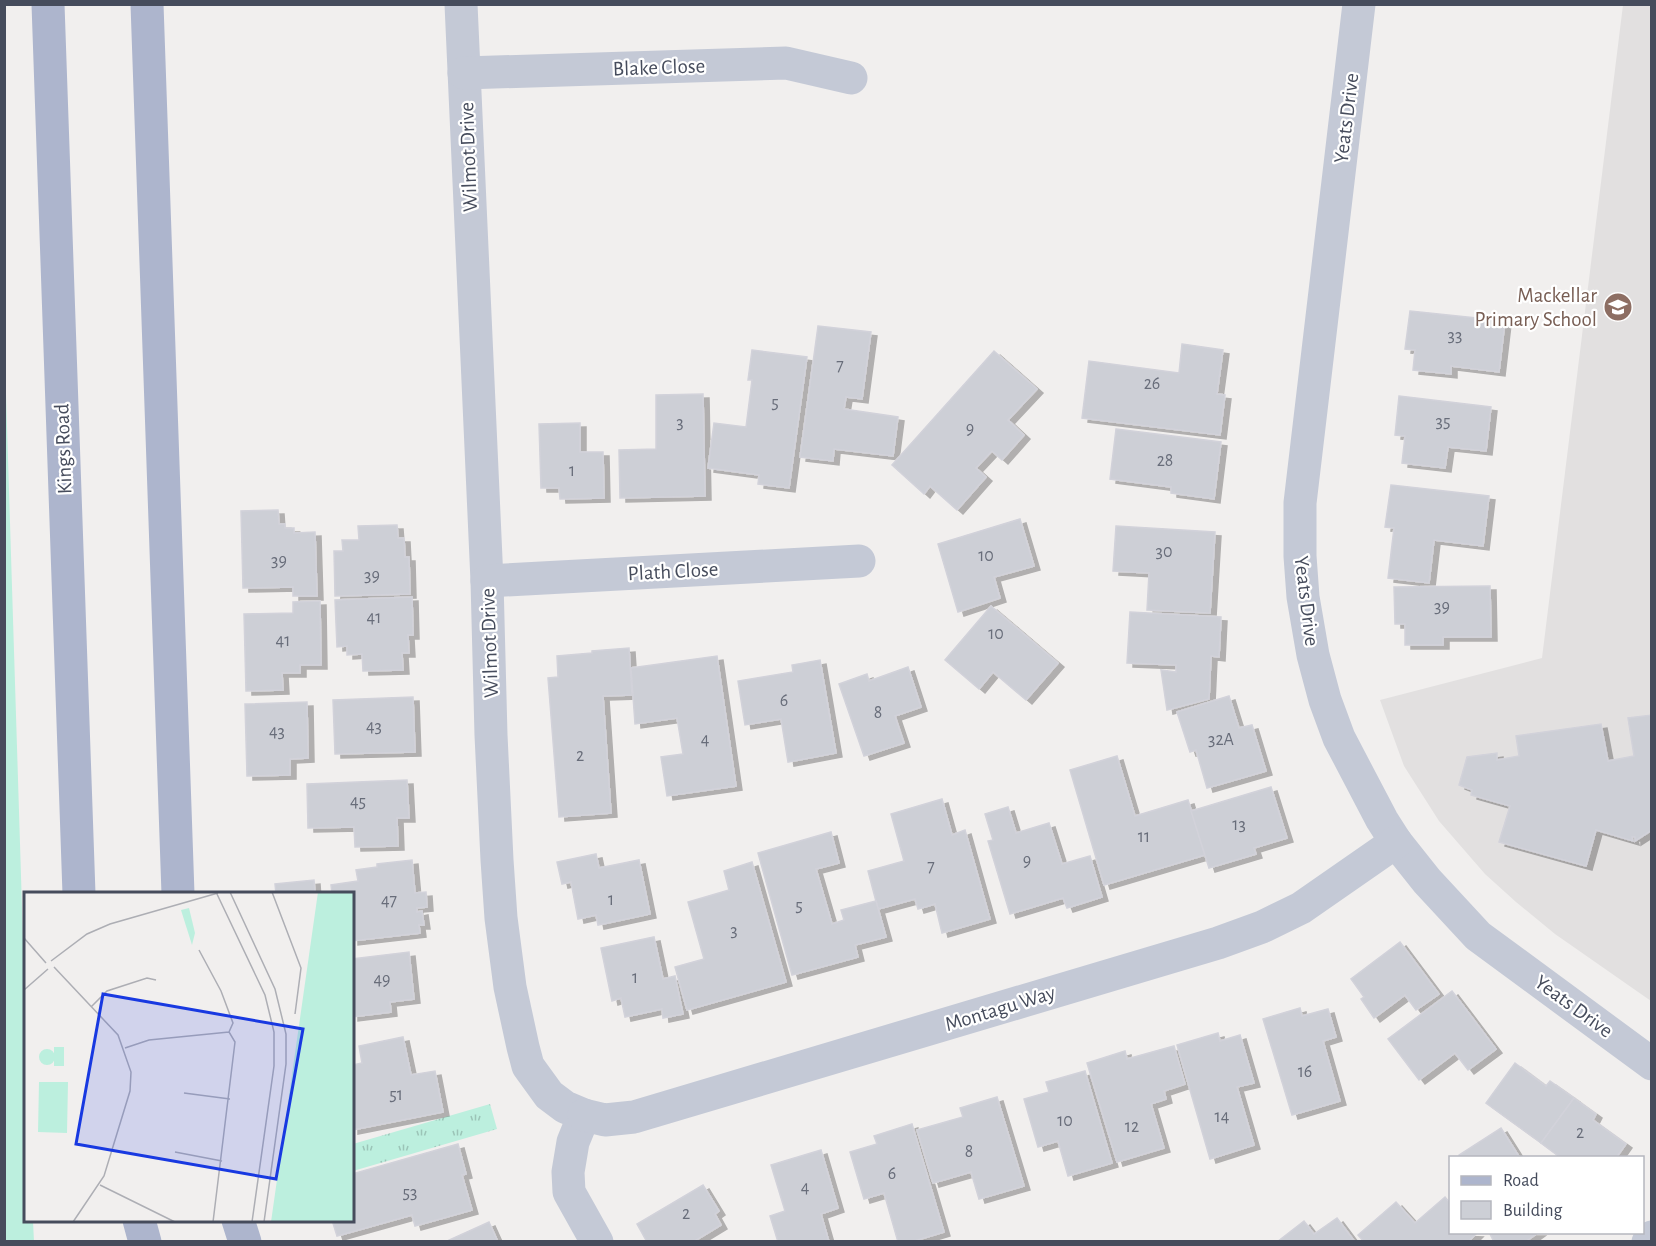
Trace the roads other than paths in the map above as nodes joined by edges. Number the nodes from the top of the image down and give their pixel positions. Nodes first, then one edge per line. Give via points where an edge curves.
1 (48, 4) edge
2 (147, 4) edge
3 (461, 4) edge
4 (1359, 4) edge
5 (464, 73) junction
6 (851, 78) dead end
7 (859, 561) dead end
8 (487, 581) junction
9 (1396, 842) junction
10 (79, 892) edge
11 (178, 892) edge
12 (1652, 1064) edge
13 (584, 1115) junction
14 (139, 1222) edge
15 (238, 1222) edge
16 (1652, 1237) edge
17 (145, 1242) edge
18 (245, 1242) edge
19 (597, 1242) edge
20 (1648, 1242) edge

1 - 10 main road, Kings Road
2 - 11 main road
3 - 5 street, Wilmot Drive
4 - 9 street, Yeats Drive via 1300,503 1300,556 1313,655 1325,700 1344,748
5 - 6 street, Blake Close via 786,63
5 - 8 street, Wilmot Drive
7 - 8 street, Plath Close
8 - 13 street, Wilmot Drive via 497,860 510,987 528,1066 549,1095
9 - 12 street, Yeats Drive via 1478,936
9 - 13 street, Montagu Way via 1301,908 1218,943 634,1117 605,1120
13 - 19 street via 573,1142 569,1192
14 - 17 main road
15 - 18 main road
16 - 20 street

